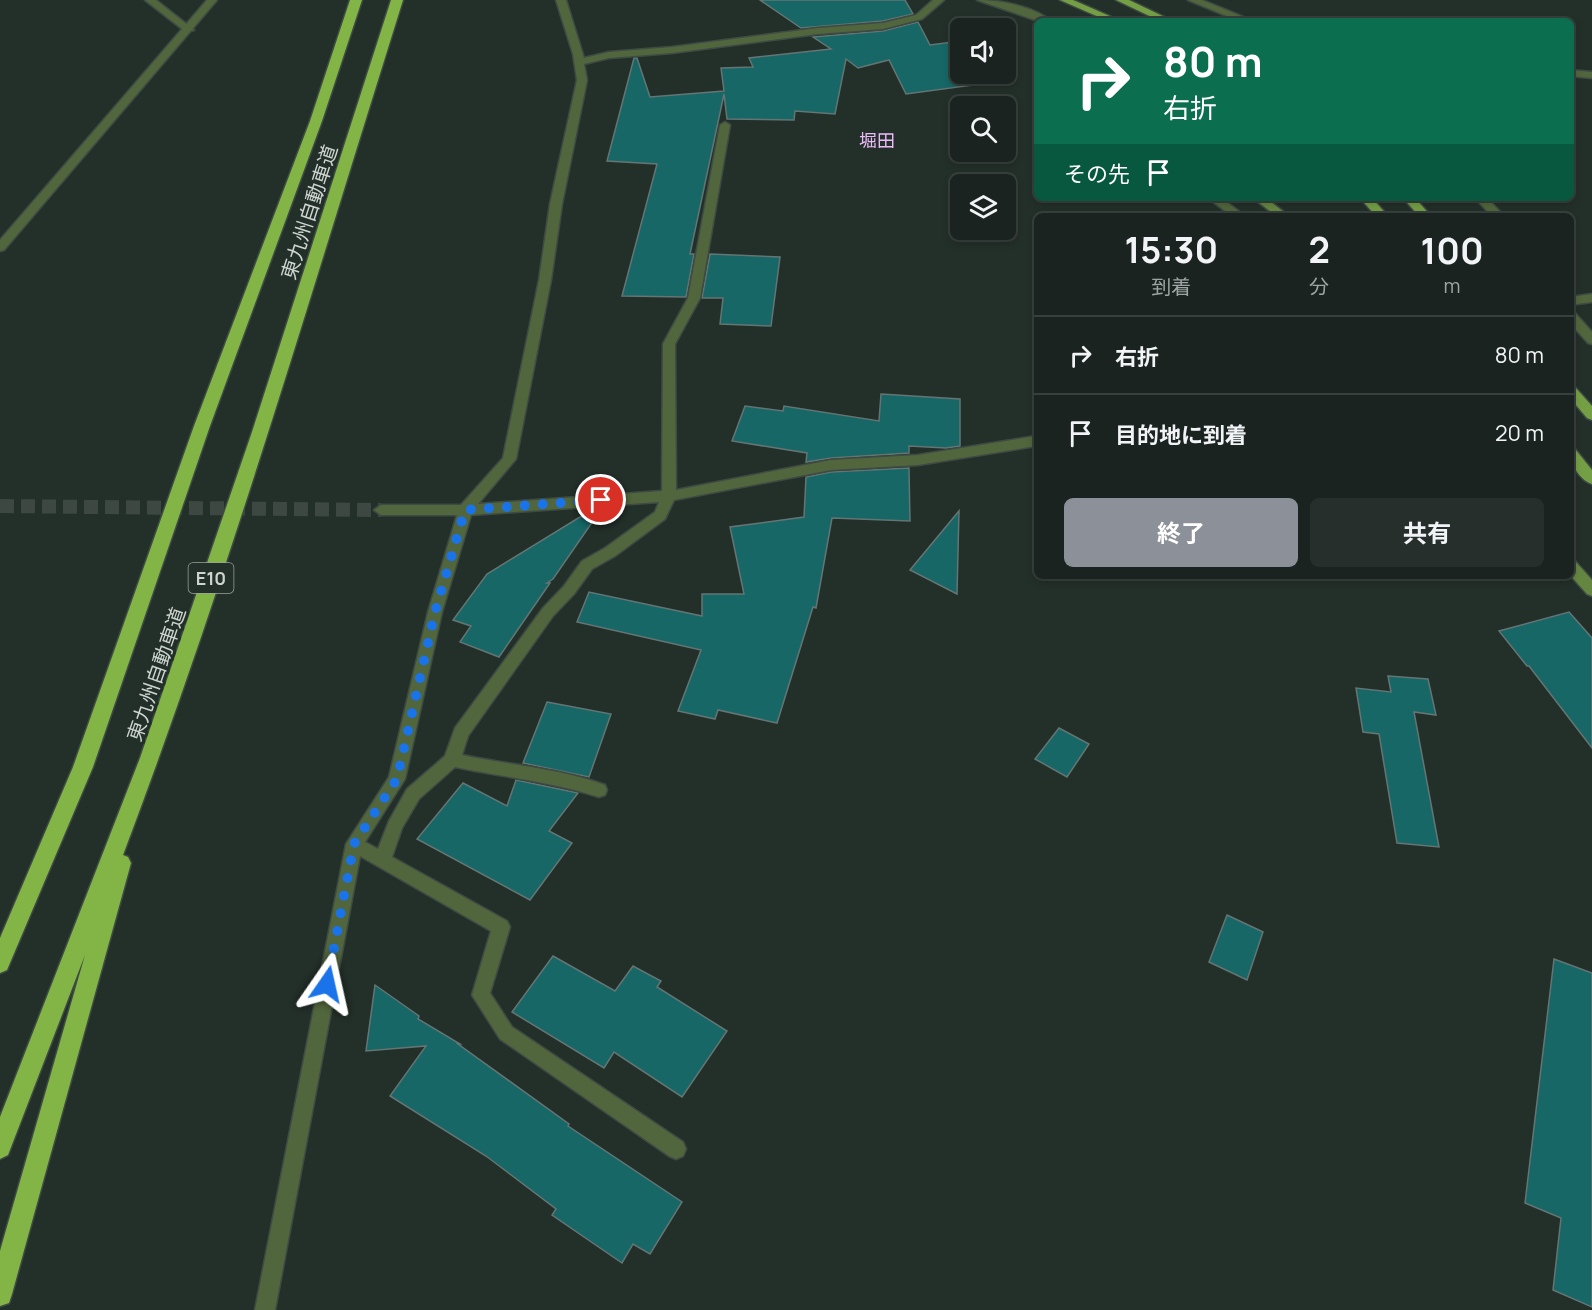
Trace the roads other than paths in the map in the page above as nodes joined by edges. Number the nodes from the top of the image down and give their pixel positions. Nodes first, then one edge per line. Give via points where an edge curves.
1 (150, 0) edge
2 (212, 0) edge
3 (356, 0) edge
4 (397, 0) edge
5 (561, 0) edge
6 (939, 0) edge
7 (982, 0) edge
8 (1065, 0) edge
9 (1121, 0) edge
10 (1193, 0) edge
11 (1039, 18) edge
12 (1109, 18) edge
13 (1161, 18) edge
14 (1240, 18) edge
15 (189, 30) junction
16 (579, 62) junction
17 (1574, 73) edge
18 (1592, 75) edge
19 (725, 125) dead end
20 (1218, 201) edge
21 (1263, 201) edge
22 (1369, 201) edge
23 (1412, 201) edge
24 (1484, 201) edge
25 (1235, 213) edge
26 (1279, 213) edge
27 (1379, 213) edge
28 (1422, 213) edge
29 (1495, 213) edge
30 (0, 247) edge
31 (1592, 298) edge
32 (1574, 300) edge
33 (1574, 320) edge
34 (1592, 340) edge
35 (1574, 394) edge
36 (1592, 415) edge
37 (1034, 441) edge
38 (1574, 457) edge
39 (1592, 479) edge
40 (669, 496) junction
41 (381, 510) tunnel mouth
42 (465, 510) junction
43 (1574, 569) edge
44 (1592, 590) edge
45 (150, 758) junction
46 (452, 760) junction
47 (599, 790) dead end
48 (354, 844) junction
49 (383, 860) junction
50 (0, 963) edge
51 (0, 1147) edge
52 (675, 1149) dead end
53 (0, 1294) edge
54 (265, 1310) edge

1 - 15 street
2 - 15 street
3 - 50 highway, 東九州自動車道 via 83,767
4 - 45 highway, 東九州自動車道 / E10 via 264,421
5 - 16 street
6 - 16 street via 919,17 883,26 609,55
7 - 11 street
8 - 12 main road
9 - 13 main road
10 - 14 street
15 - 30 street
16 - 42 street via 582,80 509,459
17 - 18 street
19 - 40 street via 694,298 669,344
20 - 25 street
21 - 26 street
22 - 27 main road
23 - 28 main road
24 - 29 street
31 - 32 street
33 - 34 street
35 - 36 main road
37 - 40 street via 918,460 831,465
38 - 39 main road
40 - 42 street
40 - 46 street via 660,514 587,565 548,612 461,733
41 - 42 street
42 - 48 street via 435,612 397,779
43 - 44 street
45 - 51 highway, 東九州自動車道 / E10
45 - 53 highway
46 - 47 street via 560,778
46 - 49 street via 413,794 395,826
48 - 49 street
48 - 54 street
49 - 52 street via 501,927 481,995 506,1033

